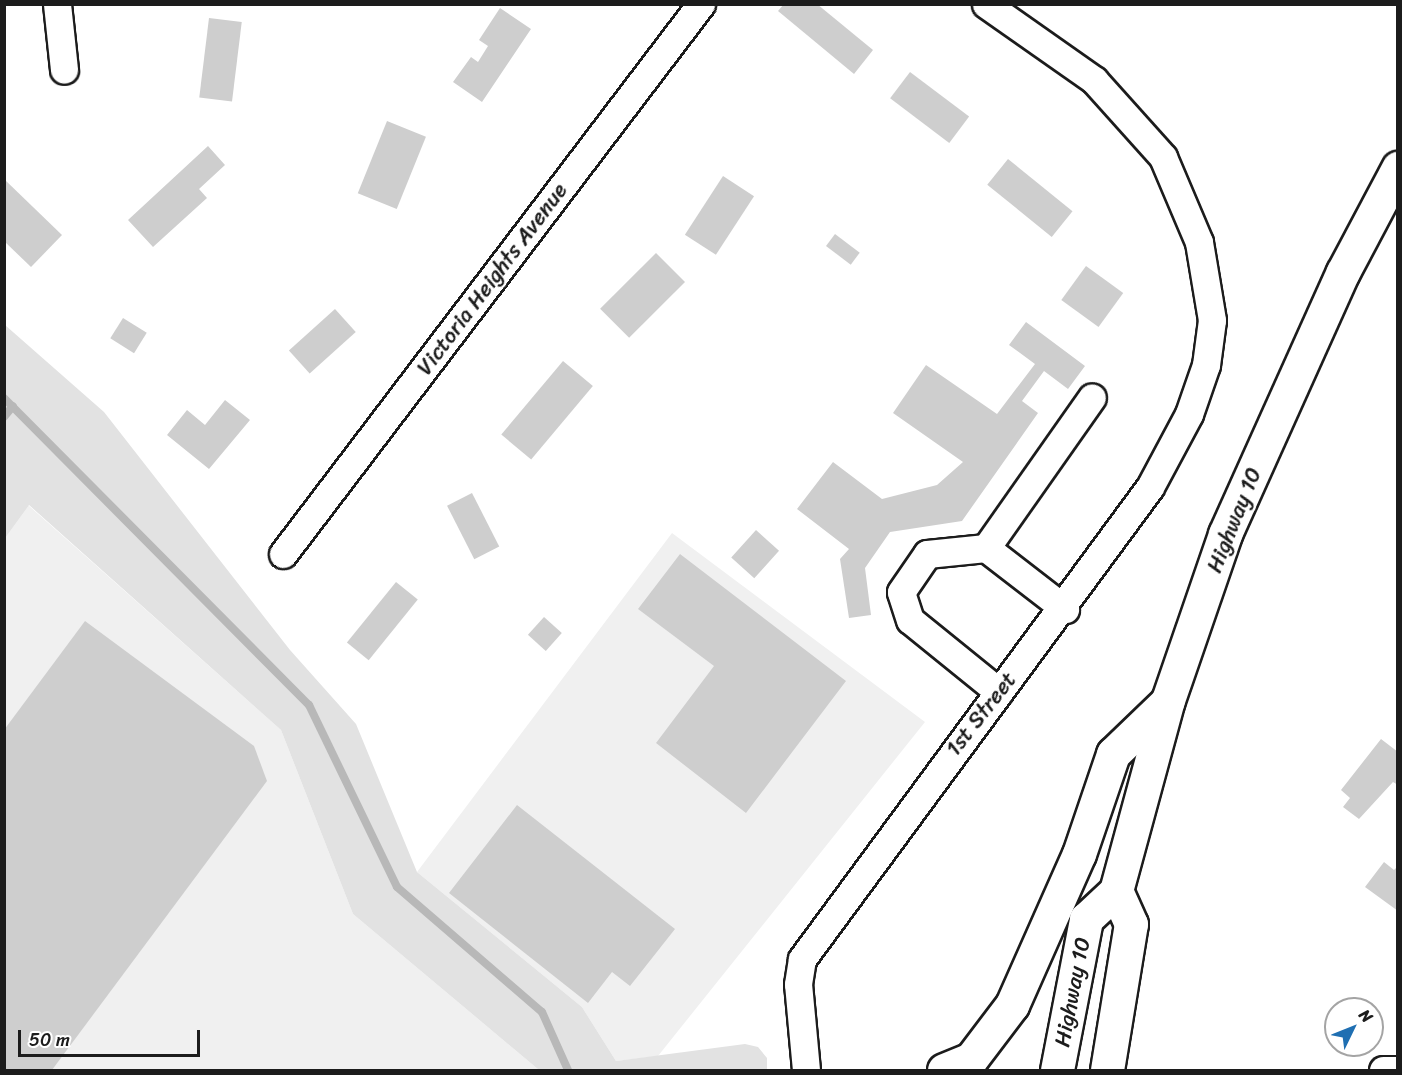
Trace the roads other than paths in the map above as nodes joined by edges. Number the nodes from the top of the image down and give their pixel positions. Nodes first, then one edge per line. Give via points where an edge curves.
1 (57, 4) edge
2 (701, 4) edge
3 (986, 4) edge
4 (64, 70) dead end
5 (1398, 168) edge
6 (1092, 397) dead end
7 (986, 548) junction
8 (283, 554) dead end
9 (1065, 609) junction
10 (999, 692) junction
11 (1168, 700) junction
12 (1116, 891) junction
13 (1398, 1070) edge
14 (806, 1071) edge
15 (944, 1071) edge
16 (1057, 1071) edge
17 (1107, 1071) edge
18 (1383, 1071) edge

1 - 4 street
2 - 8 street, Victoria Heights Avenue
3 - 9 street, 1st Street via 1094,80 1163,157 1199,242 1212,320 1206,367 1166,463
5 - 11 highway, Highway 10 via 1343,272 1225,534
6 - 7 street
7 - 9 street
7 - 10 street via 927,554 902,592 910,620
9 - 10 street, 1st Street
10 - 14 street, 1st Street via 802,959 798,984
11 - 12 highway, Highway 10
11 - 15 highway via 1113,754 1079,854 1012,1005 971,1059
12 - 16 highway, Highway 10 via 1086,919
12 - 17 highway, Highway 10 via 1131,924
13 - 18 street

